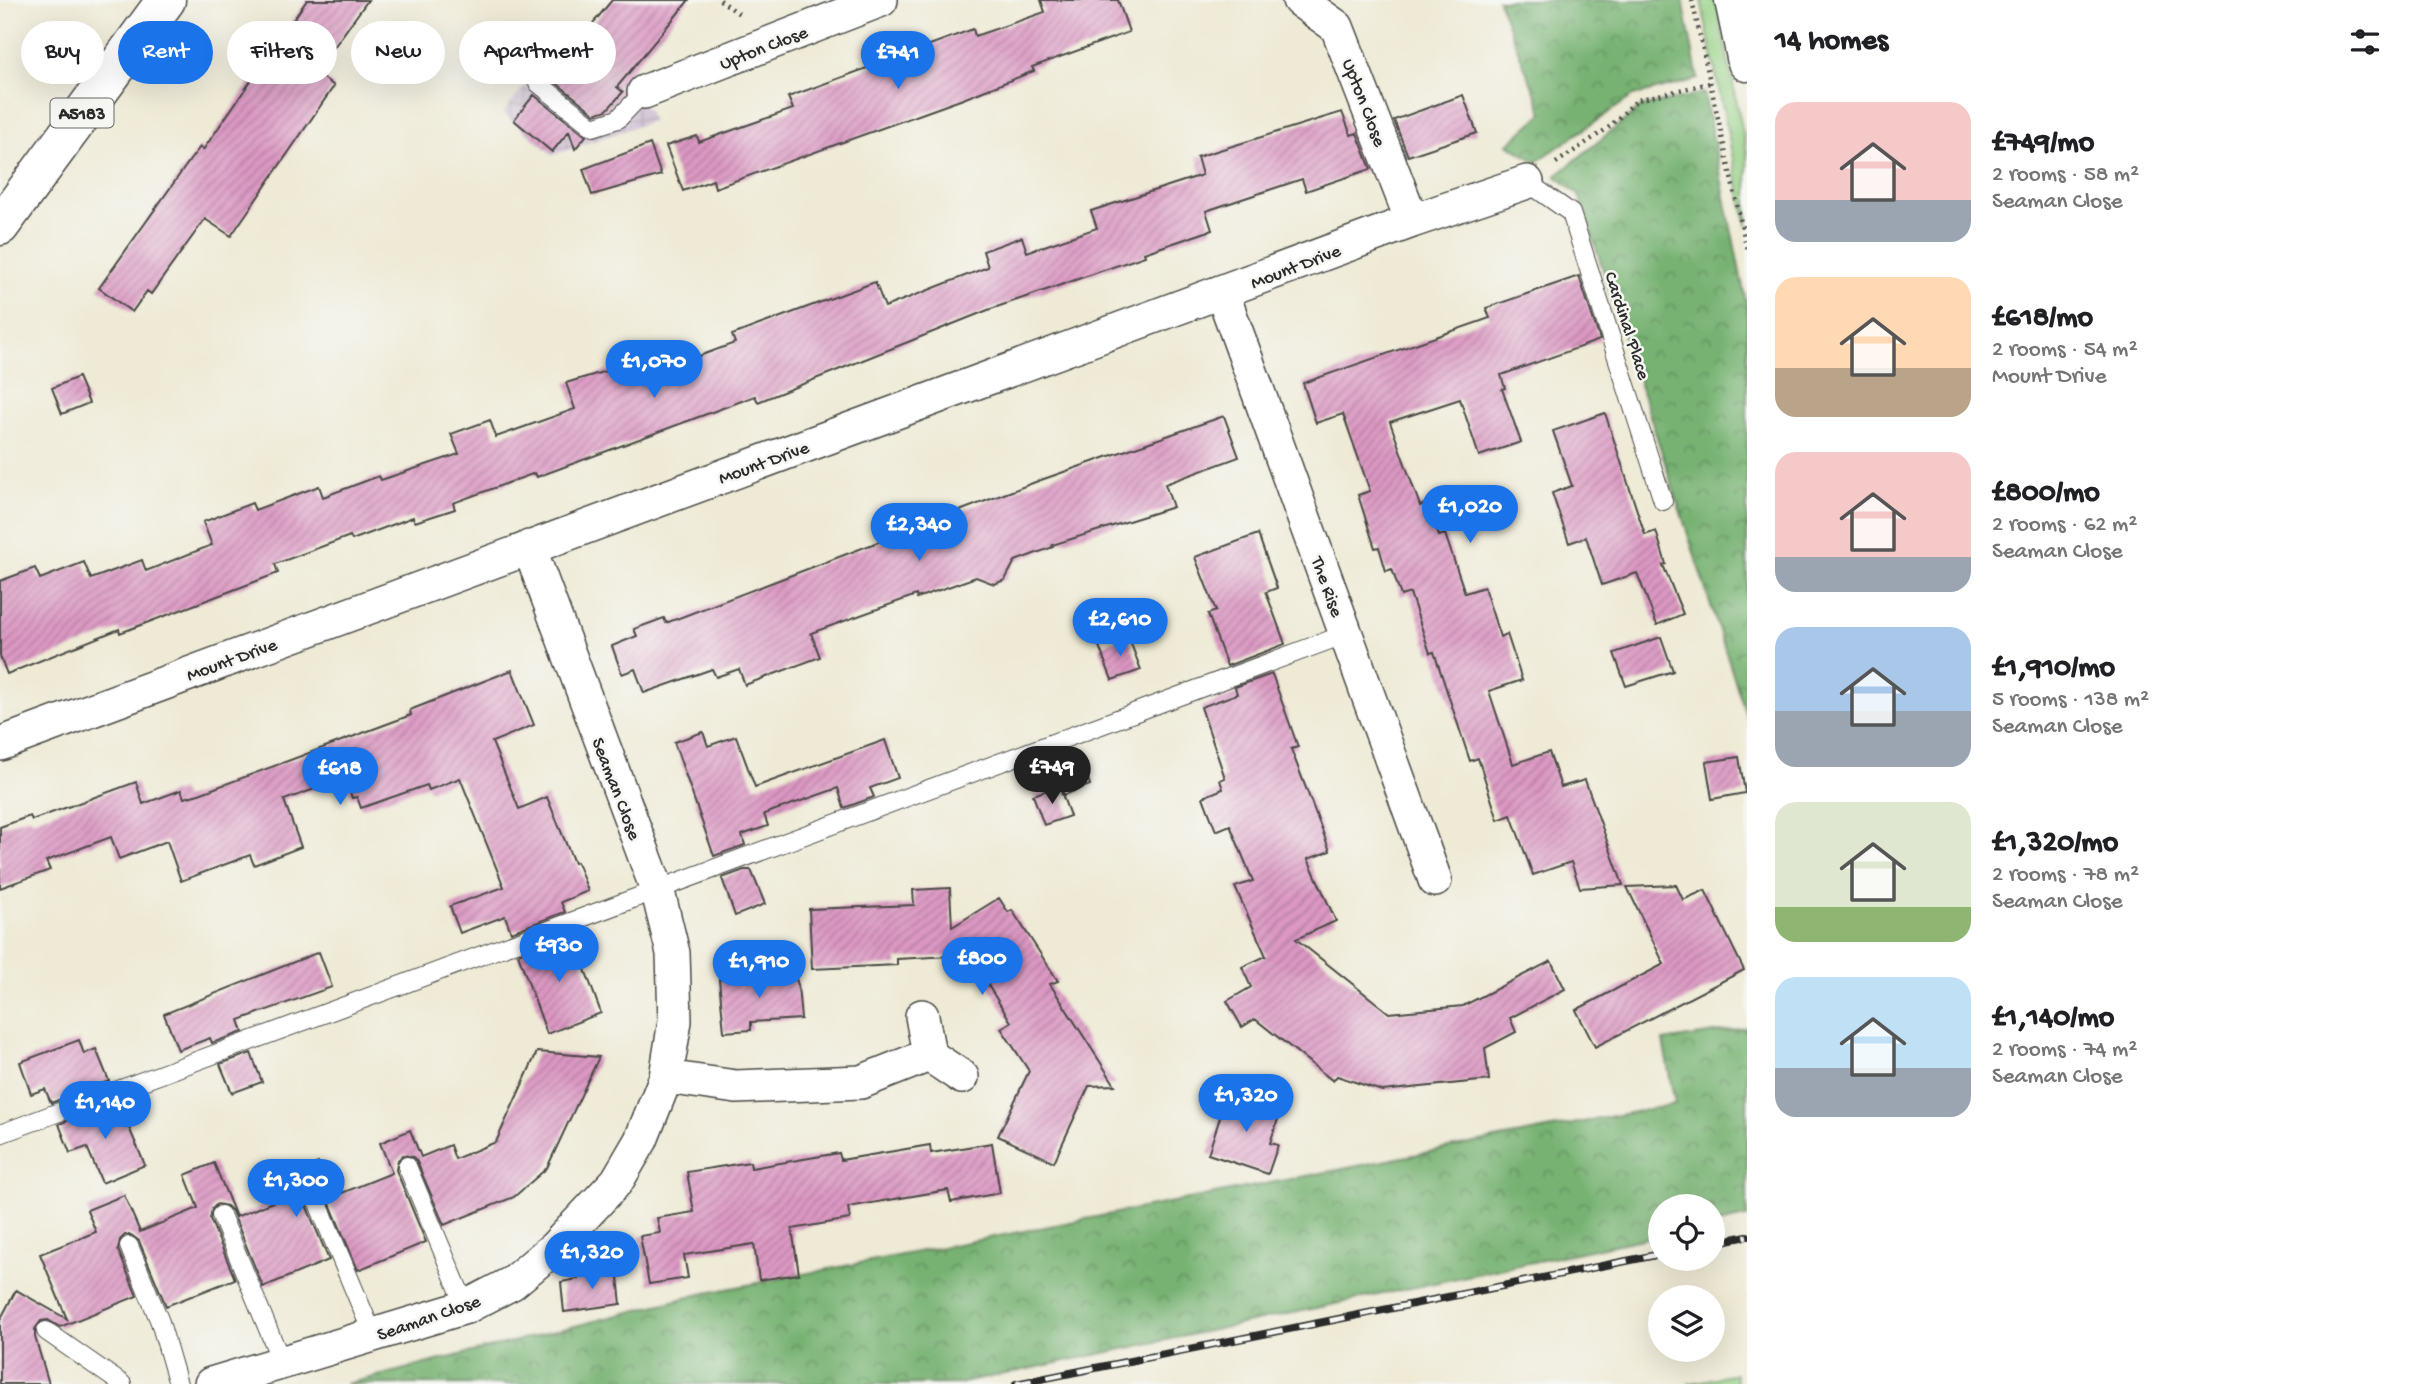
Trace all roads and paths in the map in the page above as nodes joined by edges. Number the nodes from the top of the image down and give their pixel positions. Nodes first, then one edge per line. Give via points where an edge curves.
1 (166, 0) edge
2 (881, 0) edge
3 (1299, 0) edge
4 (1692, 0) edge
5 (1734, 0) edge
6 (1747, 62) edge
7 (1710, 83) junction
8 (539, 84) edge
9 (644, 92) joint
10 (1527, 182) junction
11 (1412, 221) junction
12 (0, 226) edge
13 (1747, 250) edge
14 (1222, 292) junction
15 (1663, 501) dead end
16 (529, 547) junction
17 (1346, 634) junction
18 (0, 744) edge
19 (1435, 880) dead end
20 (658, 892) junction
21 (922, 1016) dead end
22 (929, 1055) junction
23 (666, 1077) junction
24 (962, 1077) dead end
25 (0, 1134) edge
26 (407, 1166) dead end
27 (317, 1201) dead end
28 (220, 1215) dead end
29 (129, 1246) dead end
30 (466, 1307) junction
31 (46, 1331) dead end
32 (373, 1335) junction
33 (282, 1363) junction
34 (122, 1384) edge
35 (178, 1384) edge
36 (211, 1384) edge

1 - 12 main road, A5183
2 - 9 street, Upton Close
3 - 11 street, Upton Close via 1337,27
4 - 7 path
5 - 6 main road
7 - 10 path via 1637,100 1608,128
7 - 13 path
8 - 9 lane via 593,127 618,119
10 - 11 street, Mount Drive
10 - 15 lane, Cardinal Place via 1571,213
11 - 14 street, Mount Drive
14 - 16 street, Mount Drive
14 - 17 street, The Rise
16 - 18 street, Mount Drive
16 - 20 street, Seaman Close
17 - 19 street, The Rise
17 - 20 lane
20 - 23 street, Seaman Close via 673,953 675,1021
20 - 25 lane
21 - 22 street
22 - 23 street via 861,1082 736,1087
22 - 24 street
23 - 30 street, Seaman Close via 641,1140 617,1181 554,1248 512,1283
26 - 30 lane
27 - 32 lane
28 - 33 lane
29 - 35 lane via 160,1322
30 - 32 street, Seaman Close
31 - 34 lane
32 - 33 street, Seaman Close
33 - 36 street, Seaman Close

